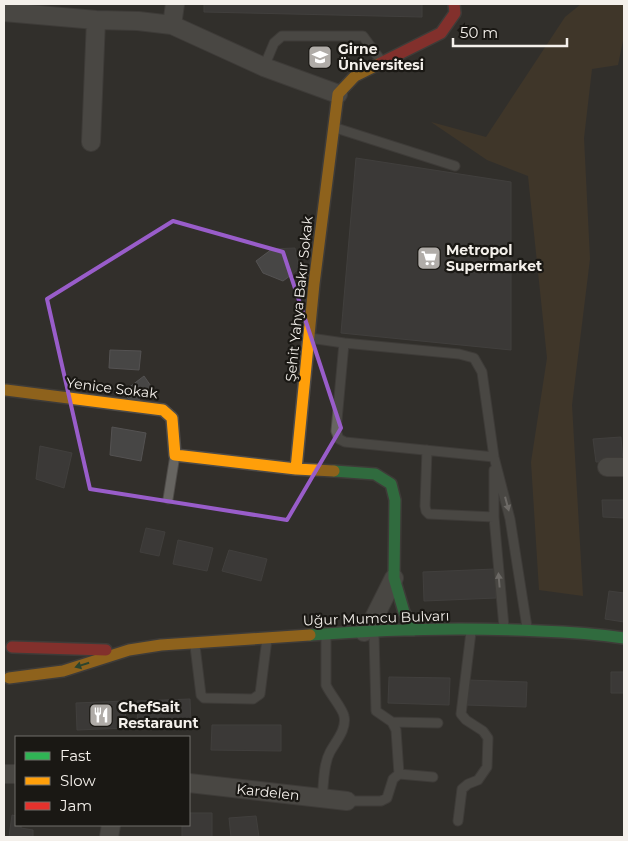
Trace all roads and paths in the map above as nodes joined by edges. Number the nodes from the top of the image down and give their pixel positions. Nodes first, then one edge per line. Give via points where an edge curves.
1 (175, 4) edge
2 (454, 4) edge
3 (4, 12) edge
4 (96, 20) junction
5 (172, 25) junction
6 (382, 63) junction
7 (264, 67) junction
8 (338, 94) junction
9 (334, 127) junction
10 (91, 142) dead end
11 (455, 166) dead end
12 (309, 338) junction
13 (344, 343) junction
14 (6, 390) dead end
15 (426, 450) junction
16 (175, 455) junction
17 (494, 457) junction
18 (296, 469) junction
19 (168, 499) dead end
20 (494, 517) junction
21 (394, 578) junction
22 (504, 629) junction
23 (414, 630) junction
24 (472, 630) junction
25 (528, 630) junction
26 (369, 632) junction
27 (326, 634) junction
28 (267, 638) junction
29 (624, 638) edge
30 (194, 643) junction
31 (8, 644) edge
32 (129, 650) junction
33 (6, 680) edge
34 (392, 722) junction
35 (438, 723) dead end
36 (399, 774) junction
37 (432, 777) dead end
38 (190, 783) edge
39 (322, 798) junction
40 (347, 801) joint
41 (458, 821) dead end

1 - 5 street
2 - 6 street via 455,13 441,33
3 - 4 street
4 - 5 street
4 - 10 street
5 - 7 street
6 - 7 lane via 363,36 282,36 274,43
6 - 8 street via 355,76
7 - 8 street
8 - 9 street, Şehit Yahya Bakır Sokak
9 - 11 lane
9 - 12 street, Şehit Yahya Bakır Sokak
12 - 13 lane
12 - 18 street, Şehit Yahya Bakır Sokak
13 - 15 lane via 336,431 339,438 345,442
13 - 17 lane via 474,358 482,372
14 - 16 street, Yenice Sokak via 163,410 172,418
15 - 17 lane
15 - 20 lane via 425,506 429,514
16 - 18 street
16 - 19 lane
17 - 20 lane
17 -> 25 lane via 510,519
18 - 21 street via 375,474 391,484 395,500
22 -> 20 lane
21 - 23 street via 404,612
21 - 26 street
22 - 24 street, Uğur Mumcu Bulvarı
22 - 25 street, Uğur Mumcu Bulvarı
23 - 24 street, Uğur Mumcu Bulvarı
23 - 26 street, Uğur Mumcu Bulvarı
24 - 41 lane via 461,714 483,730 488,738 487,767 478,780 462,789
25 - 29 street, Uğur Mumcu Bulvarı
26 - 27 street, Uğur Mumcu Bulvarı
26 - 34 lane via 376,711
27 - 28 street, Uğur Mumcu Bulvarı
27 - 39 lane via 326,685 344,715 344,728 326,763
28 - 30 street, Uğur Mumcu Bulvarı
28 - 30 lane via 260,694 253,699 204,698
30 - 32 street, Uğur Mumcu Bulvarı
31 - 32 street
31 - 33 street via 16,653 17,663 14,673
32 -> 33 street via 63,671
34 - 35 lane
34 - 36 lane via 396,730
36 - 37 lane
36 - 40 lane via 393,779 387,798 381,801
38 - 39 street, Kardelen
39 - 40 street, Kardelen

